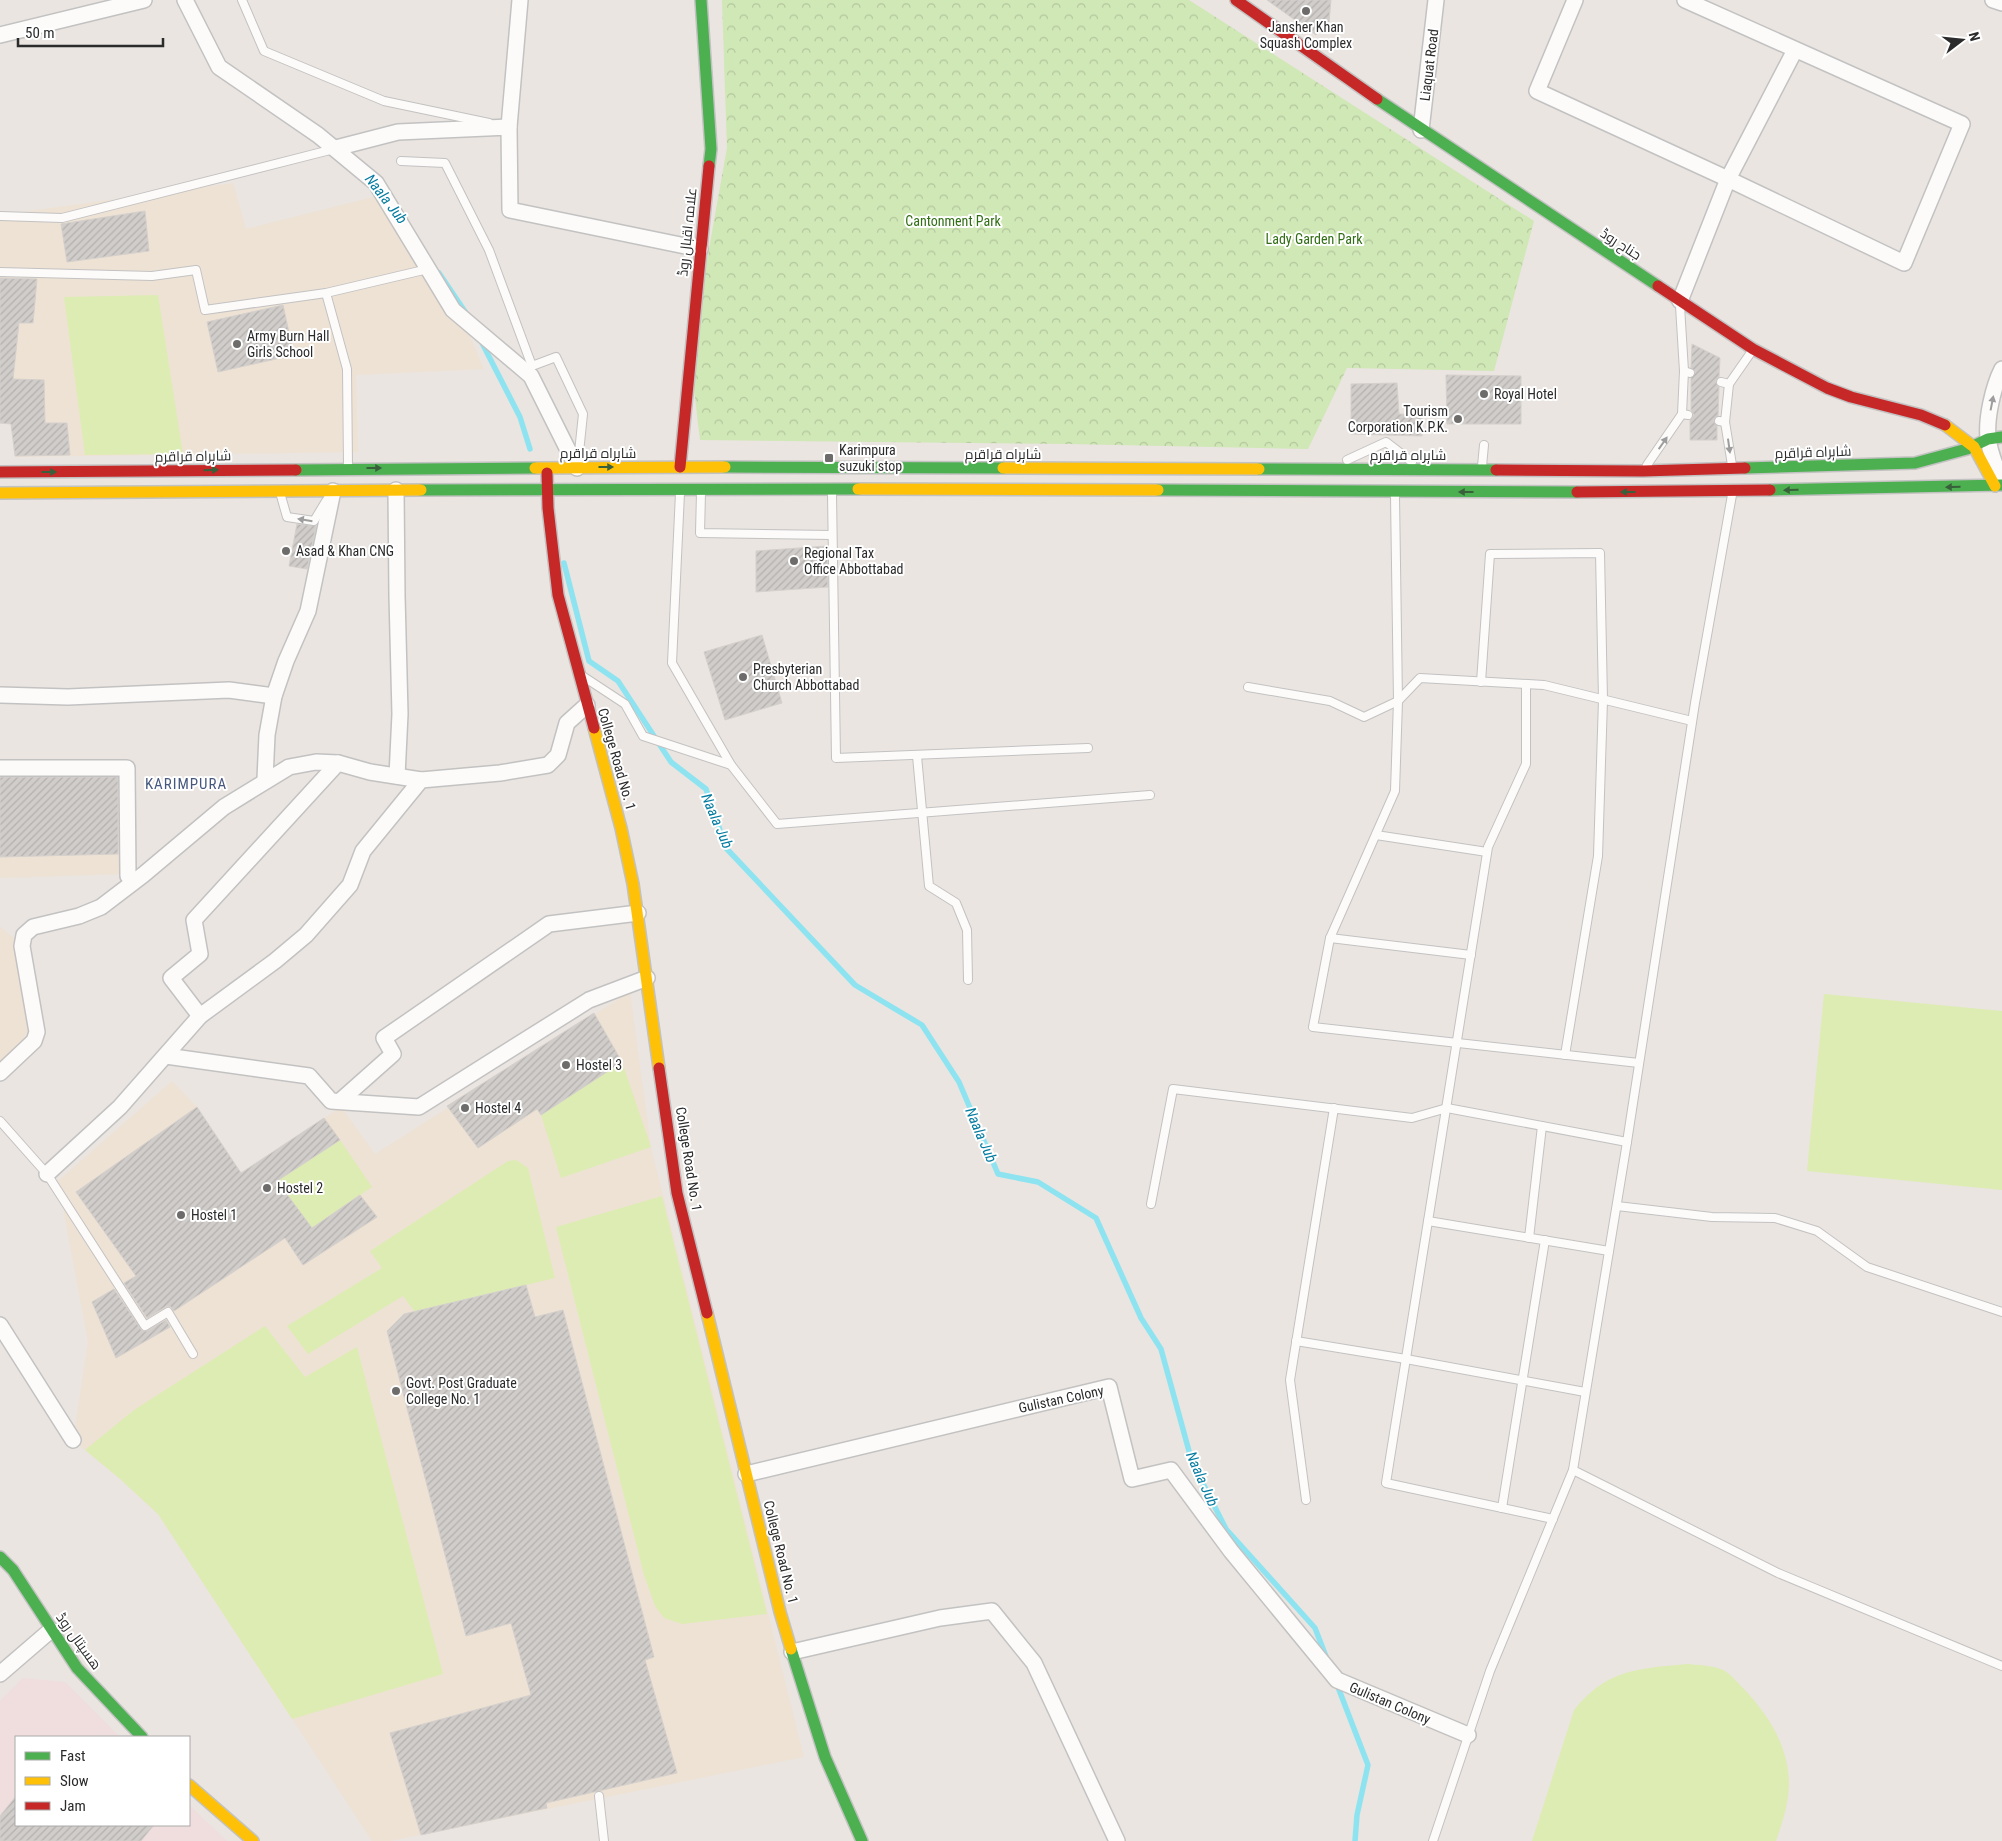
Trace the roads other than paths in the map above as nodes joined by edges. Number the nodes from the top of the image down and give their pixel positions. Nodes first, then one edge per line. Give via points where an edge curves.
1 (144, 0) edge
2 (185, 0) edge
3 (242, 0) edge
4 (520, 0) edge
5 (701, 0) edge
6 (1236, 0) edge
7 (1436, 0) edge
8 (1575, 0) edge
9 (1685, 0) edge
10 (1993, 0) edge
11 (2002, 3) edge
12 (0, 35) edge
13 (1796, 50) junction
14 (509, 127) junction
15 (1421, 130) junction
16 (336, 148) junction
17 (401, 160) dead end
18 (1728, 179) junction
19 (0, 216) edge
20 (700, 249) junction
21 (428, 269) junction
22 (0, 272) edge
23 (326, 293) junction
24 (1680, 301) junction
25 (1753, 349) junction
26 (2002, 370) edge
27 (1995, 438) edge
28 (1484, 445) dead end
29 (1974, 447) junction
30 (680, 467) junction
31 (546, 468) junction
32 (577, 468) junction
33 (348, 469) junction
34 (1732, 469) junction
35 (1324, 470) junction
36 (1423, 470) junction
37 (1482, 470) junction
38 (1643, 471) junction
39 (0, 472) edge
40 (2000, 483) edge
41 (680, 488) junction
42 (547, 489) junction
43 (702, 489) junction
44 (396, 490) junction
45 (832, 490) junction
46 (279, 491) junction
47 (333, 491) junction
48 (1733, 491) junction
49 (1395, 492) junction
50 (0, 493) edge
51 (832, 535) junction
52 (578, 673) junction
53 (1481, 682) junction
54 (1526, 684) junction
55 (1248, 687) dead end
56 (0, 695) edge
57 (274, 696) junction
58 (1604, 700) junction
59 (1398, 701) junction
60 (587, 705) junction
61 (1692, 721) junction
62 (1088, 748) dead end
63 (917, 756) junction
64 (338, 764) junction
65 (731, 765) junction
66 (0, 768) edge
67 (397, 776) junction
68 (265, 779) junction
69 (421, 780) junction
70 (1150, 795) dead end
71 (924, 813) junction
72 (1376, 835) junction
73 (1487, 852) junction
74 (134, 881) junction
75 (638, 913) junction
76 (1330, 938) junction
77 (1471, 955) junction
78 (647, 978) junction
79 (968, 980) dead end
80 (200, 1016) junction
81 (1457, 1043) junction
82 (1565, 1055) junction
83 (166, 1056) junction
84 (1640, 1063) junction
85 (0, 1073) edge
86 (340, 1101) junction
87 (1334, 1108) junction
88 (1446, 1108) junction
89 (0, 1121) edge
90 (1542, 1126) junction
91 (1627, 1142) junction
92 (46, 1174) junction
93 (1151, 1204) dead end
94 (1617, 1206) junction
95 (1428, 1221) junction
96 (1529, 1238) junction
97 (1545, 1240) junction
98 (1609, 1251) junction
99 (2002, 1312) edge
100 (0, 1325) edge
101 (1296, 1341) junction
102 (193, 1354) dead end
103 (1406, 1359) junction
104 (1523, 1381) junction
105 (1586, 1392) junction
106 (73, 1440) dead end
107 (1573, 1470) junction
108 (746, 1474) junction
109 (1306, 1500) dead end
110 (1502, 1508) junction
111 (1552, 1519) junction
112 (0, 1557) edge
113 (51, 1630) junction
114 (792, 1652) junction
115 (2002, 1666) edge
116 (0, 1674) edge
117 (1468, 1735) junction
118 (141, 1736) edge
119 (190, 1786) edge
120 (599, 1796) dead end
121 (246, 1839) edge
122 (604, 1841) edge
123 (862, 1841) edge
124 (1117, 1841) edge
125 (1433, 1841) edge

1 - 12 street
2 - 16 street via 219,67
3 - 14 lane via 264,51 384,101
4 - 14 street
5 - 20 main road, علامہ اقبال روڈ via 710,148
6 - 15 main road, جناح روڈ
7 - 15 street, Liaquat Road
8 - 18 street via 1537,90
9 - 13 street
10 - 11 street
13 - 18 street
13 - 18 street via 1962,124 1904,263
14 - 16 street via 398,132
14 - 20 street via 510,210
15 - 24 main road, جناح روڈ
16 - 19 lane via 62,218
16 - 21 street via 376,183
17 - 32 lane via 444,162 489,250 532,366 556,357 583,414
18 - 24 street
20 - 30 main road, علامہ اقبال روڈ
21 - 23 lane
21 - 32 street via 453,310 531,376
22 - 23 lane via 152,276 196,270 205,310
23 - 33 lane via 347,369
24 - 25 main road, جناح روڈ
38 -> 24 lane via 1685,415 1687,372
25 - 29 main road, جناح روڈ via 1827,388 1939,422
25 -> 34 lane via 1725,383 1722,422
27 -> 26 street via 1990,408 1996,380
27 - 29 main road, شاہراہ قراقرم
27 - 40 street
28 - 37 lane
29 - 34 main road, شاہراہ قراقرم via 1916,463
29 - 40 main road, جناح روڈ
32 -> 30 main road, شاہراہ قراقرم
30 - 35 main road, شاہراہ قراقرم
31 - 32 main road, شاہراہ قراقرم
33 -> 31 main road, شاہراہ قراقرم
31 - 42 main road, College Road No. 1
39 -> 33 main road, شاہراہ قراقرم
34 - 38 main road, شاہراہ قراقرم
35 - 36 main road, شاہراہ قراقرم
35 - 36 lane via 1386,442
36 - 37 main road, شاہراہ قراقرم
37 - 38 main road, شاہراہ قراقرم
40 -> 48 main road
41 - 42 main road
41 - 43 main road
41 - 65 lane via 672,663
42 - 44 main road
42 - 52 main road, College Road No. 1 via 558,595
43 - 45 main road
43 - 51 lane via 700,532
44 - 47 main road
44 - 67 street via 400,714
45 - 49 main road
45 - 51 lane
46 - 47 main road
47 -> 46 lane via 314,522 287,517
46 - 50 main road
47 - 57 street via 308,611
48 -> 49 main road
48 - 61 lane
49 - 59 lane
51 - 63 lane via 836,758
52 - 60 main road, College Road No. 1
52 - 65 lane via 624,704 643,736
53 - 54 lane
53 - 58 lane via 1490,554 1600,553
53 - 59 lane via 1420,678
54 - 58 lane via 1544,685
54 - 73 lane via 1526,764
55 - 59 lane via 1330,701 1364,717
56 - 57 street via 68,697 229,690
57 - 68 street via 267,735
58 - 61 lane
58 - 82 lane via 1598,856
59 - 72 lane via 1395,791
60 - 69 street via 567,724 558,755 548,765
60 - 75 main road, College Road No. 1 via 621,828
61 - 84 lane
62 - 63 lane
63 - 71 lane
64 - 67 street
64 - 68 street via 316,762 288,767
64 - 80 street via 194,920 200,954 170,978
65 - 71 lane via 777,824
66 - 74 street via 127,768 128,876
67 - 69 street
68 - 74 street via 224,807
69 - 80 street via 362,851 350,885 306,935
70 - 71 lane
71 - 79 lane via 929,886 956,903 960,912 967,930
72 - 73 lane
72 - 76 lane
73 - 77 lane
74 - 85 street via 101,907 33,927 24,935 23,957 37,1032 34,1041
75 - 78 main road, College Road No. 1
75 - 86 street via 550,924 384,1038 393,1054
76 - 77 lane
76 - 81 lane via 1313,1027
77 - 81 lane
78 - 86 street via 589,1000 420,1107
78 - 108 main road, College Road No. 1 via 677,1193
80 - 83 street
81 - 82 lane
81 - 88 lane
82 - 84 lane
83 - 86 street via 309,1076 331,1101
83 - 92 street via 120,1107
84 - 91 lane
87 - 88 lane via 1412,1118
87 - 93 lane via 1172,1089
87 - 101 lane
88 - 90 lane
88 - 95 lane
89 - 92 lane
90 - 91 lane
90 - 96 lane
91 - 94 lane
92 - 102 lane via 145,1326 168,1312
94 - 98 lane
94 - 99 lane via 1712,1217 1775,1218 1817,1231 1867,1267
95 - 96 lane
95 - 103 lane
96 - 97 lane
97 - 98 lane
97 - 104 lane
98 - 105 lane
100 - 106 street
101 - 103 lane
101 - 109 lane via 1290,1380
103 - 104 lane
103 - 110 lane via 1386,1483
104 - 105 lane
104 - 110 lane
105 - 107 lane
107 - 111 lane
107 - 115 lane via 1778,1573
108 - 114 main road, College Road No. 1
108 - 117 street, Gulistan Colony via 1109,1387 1132,1479 1171,1470 1231,1551 1337,1680
110 - 111 lane
111 - 117 lane via 1490,1671
112 - 113 main road, ھسپتال روڈ via 13,1570
113 - 116 street
113 - 118 main road, ھسپتال روڈ via 78,1668
114 - 123 main road, College Road No. 1 via 825,1757
114 - 124 street via 940,1618 992,1611 1034,1663
117 - 125 lane
119 - 121 main road
120 - 122 lane

